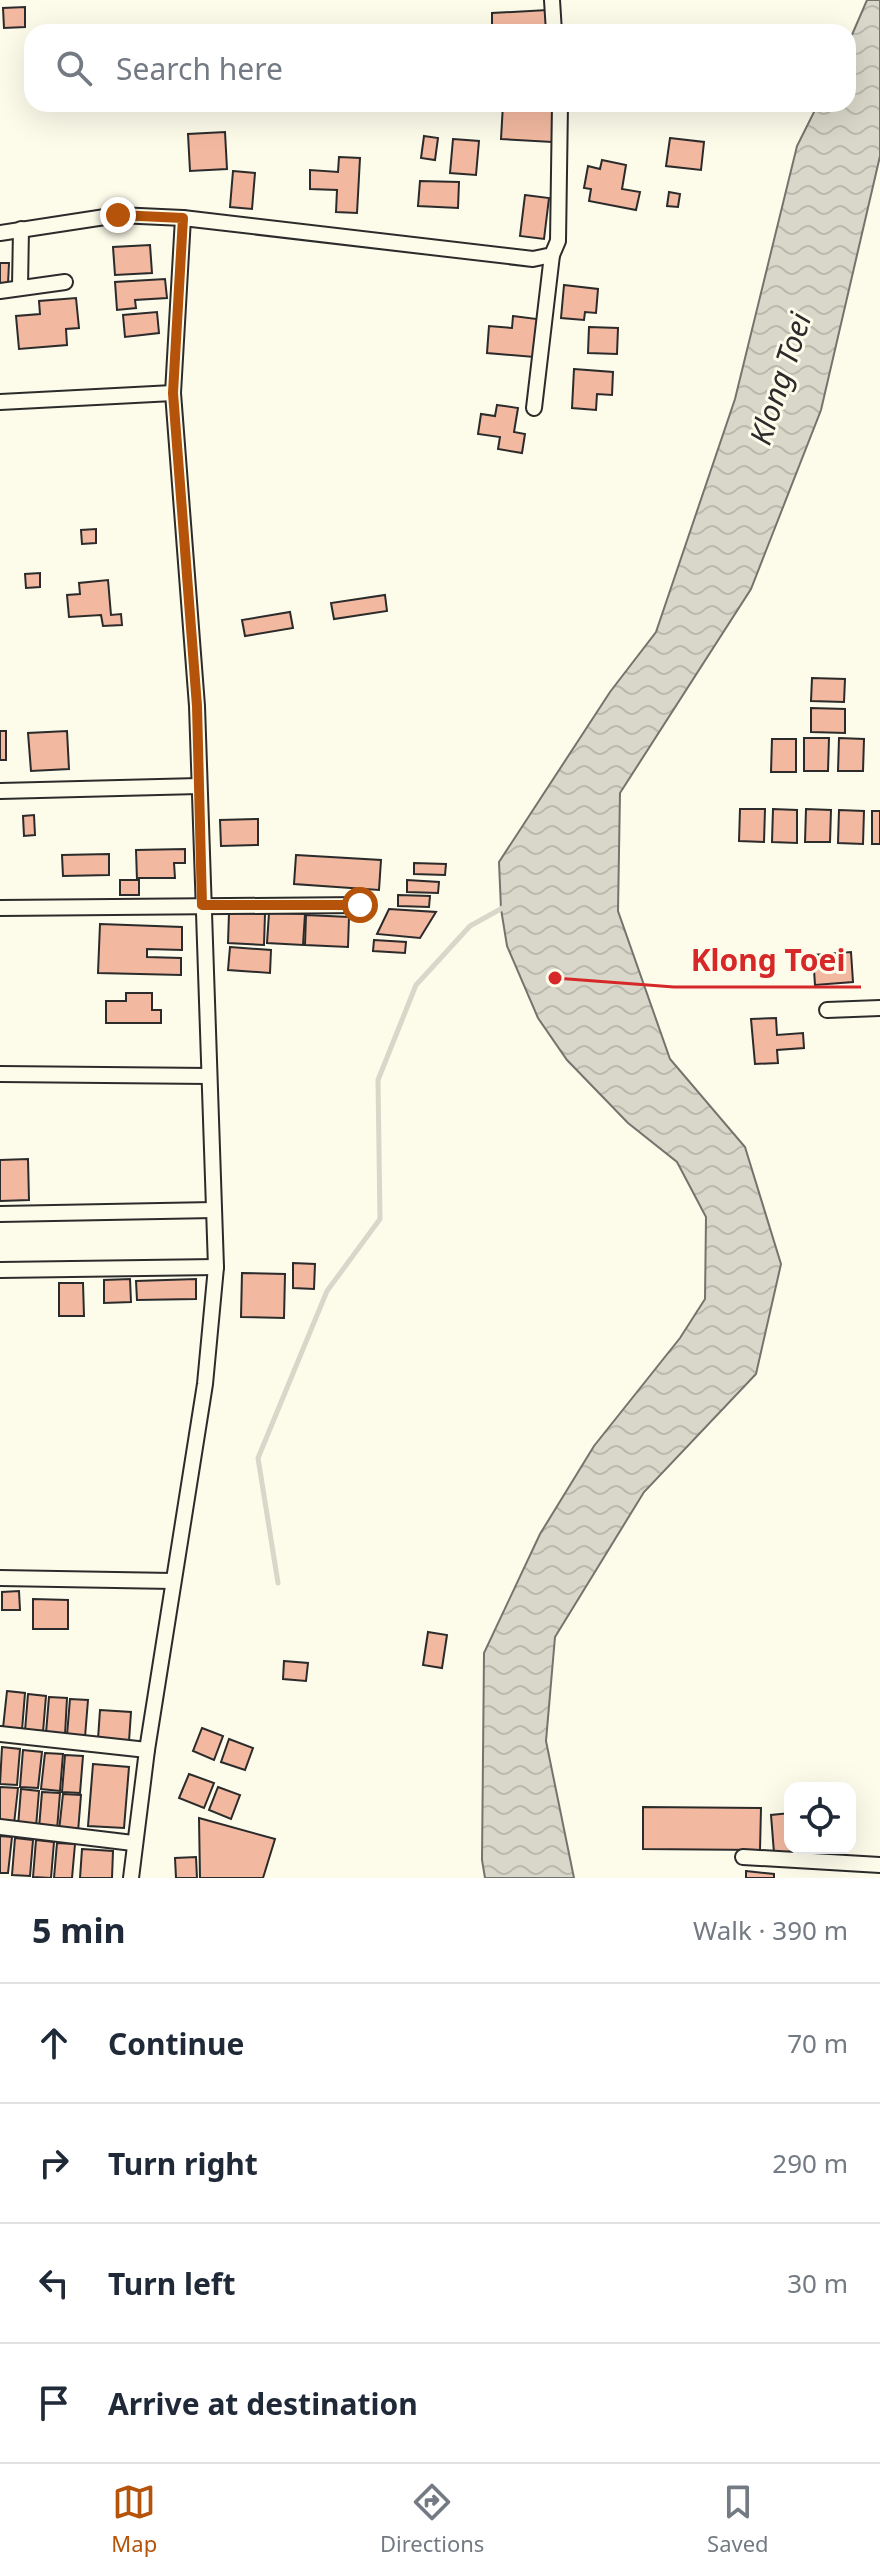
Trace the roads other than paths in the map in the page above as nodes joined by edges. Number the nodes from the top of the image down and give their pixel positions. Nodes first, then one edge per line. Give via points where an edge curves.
1 (552, 0) edge
2 (554, 24) edge
3 (560, 112) edge
4 (183, 218) junction
5 (21, 229) junction
6 (0, 233) edge
7 (552, 255) junction
8 (65, 282) dead end
9 (20, 287) junction
10 (0, 291) edge
11 (173, 393) junction
12 (0, 402) edge
13 (534, 408) dead end
14 (199, 786) junction
15 (0, 791) edge
16 (202, 905) junction
17 (360, 905) dead end
18 (0, 908) edge
19 (880, 1008) edge
20 (827, 1010) dead end
21 (0, 1074) edge
22 (209, 1076) junction
23 (214, 1210) junction
24 (0, 1214) edge
25 (216, 1267) junction
26 (0, 1270) edge
27 (0, 1578) edge
28 (173, 1581) junction
29 (0, 1734) edge
30 (147, 1750) junction
31 (0, 1827) edge
32 (133, 1843) junction
33 (743, 1857) dead end
34 (880, 1865) edge
35 (131, 1878) edge

1 - 2 street
3 - 7 street via 558,241
4 - 5 street via 118,215
4 - 7 street via 533,259
4 - 11 street
5 - 6 street
5 - 9 street
7 - 13 street
8 - 9 street
9 - 10 street
11 - 12 street
11 - 14 street
14 - 15 street
14 - 16 street
16 - 17 street
16 - 18 street
16 - 22 street
19 - 20 street
21 - 22 street
22 - 23 street
23 - 24 street
23 - 25 street
25 - 26 street
25 - 28 street via 205,1384
27 - 28 street
28 - 30 street
29 - 30 street
30 - 32 street
31 - 32 street
32 - 35 street
33 - 34 street

